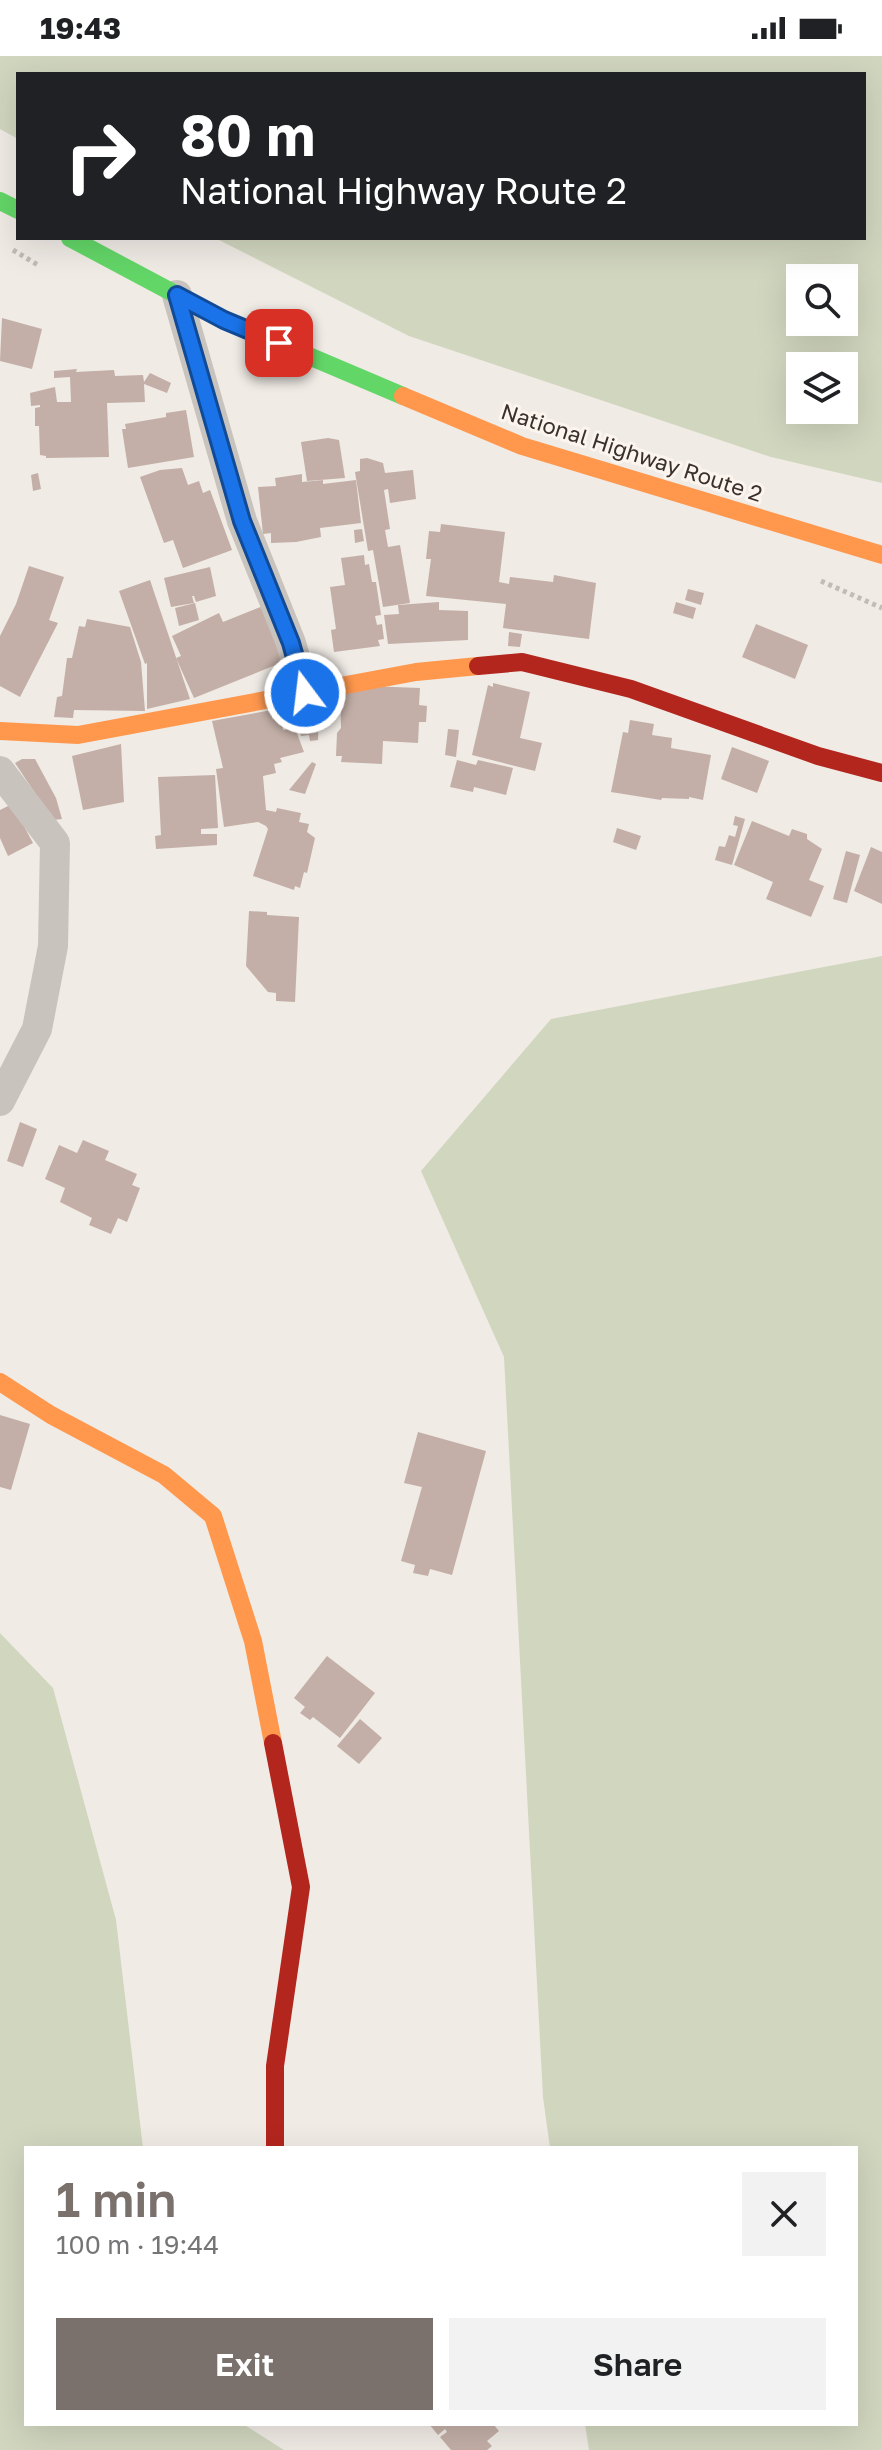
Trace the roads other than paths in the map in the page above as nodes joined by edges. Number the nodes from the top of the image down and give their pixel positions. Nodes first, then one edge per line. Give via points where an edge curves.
1 (74, 240) edge
2 (177, 295) junction
3 (882, 555) edge
4 (305, 693) junction
5 (0, 731) edge
6 (0, 771) edge
7 (882, 773) edge
8 (0, 1101) edge
9 (0, 1382) edge
10 (275, 2146) edge

1 - 2 main road, National Highway Route 2
2 - 3 main road, National Highway Route 2 via 224,320 522,446
2 - 4 street via 242,521 291,643
4 - 5 main road via 78,735
4 - 7 main road via 416,672 522,662 631,689 818,756
6 - 8 street via 55,843 53,946 37,1029
9 - 10 main road via 164,1475 213,1516 253,1641 301,1887 275,2066

